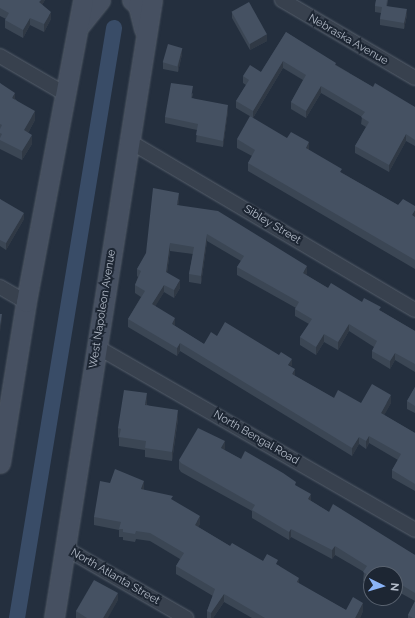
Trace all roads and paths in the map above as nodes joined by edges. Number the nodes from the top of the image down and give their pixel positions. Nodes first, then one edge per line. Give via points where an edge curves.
1 (83, 0) edge
2 (100, 0) edge
3 (132, 0) edge
4 (152, 0) edge
5 (282, 0) edge
6 (78, 30) junction
7 (146, 38) junction
8 (0, 56) edge
9 (415, 78) edge
10 (67, 95) junction
11 (129, 141) junction
12 (0, 287) edge
13 (26, 302) junction
14 (415, 310) edge
15 (97, 347) junction
16 (0, 463) edge
17 (415, 530) edge
18 (65, 548) junction
19 (54, 618) edge
20 (186, 618) edge

1 - 6 main road
2 - 6 main road via 83,19
3 - 7 main road via 138,5
4 - 7 main road, West Napoleon Avenue
5 - 9 street, Nebraska Avenue
6 - 10 main road
7 - 11 main road, West Napoleon Avenue
8 - 10 street
10 - 13 main road
11 - 14 street, Sibley Street
11 - 15 main road, West Napoleon Avenue
12 - 13 street
13 - 16 main road
15 - 17 street, North Bengal Road
15 - 18 main road, West Napoleon Avenue
18 - 19 main road, West Napoleon Avenue
18 - 20 street, North Atlanta Street

